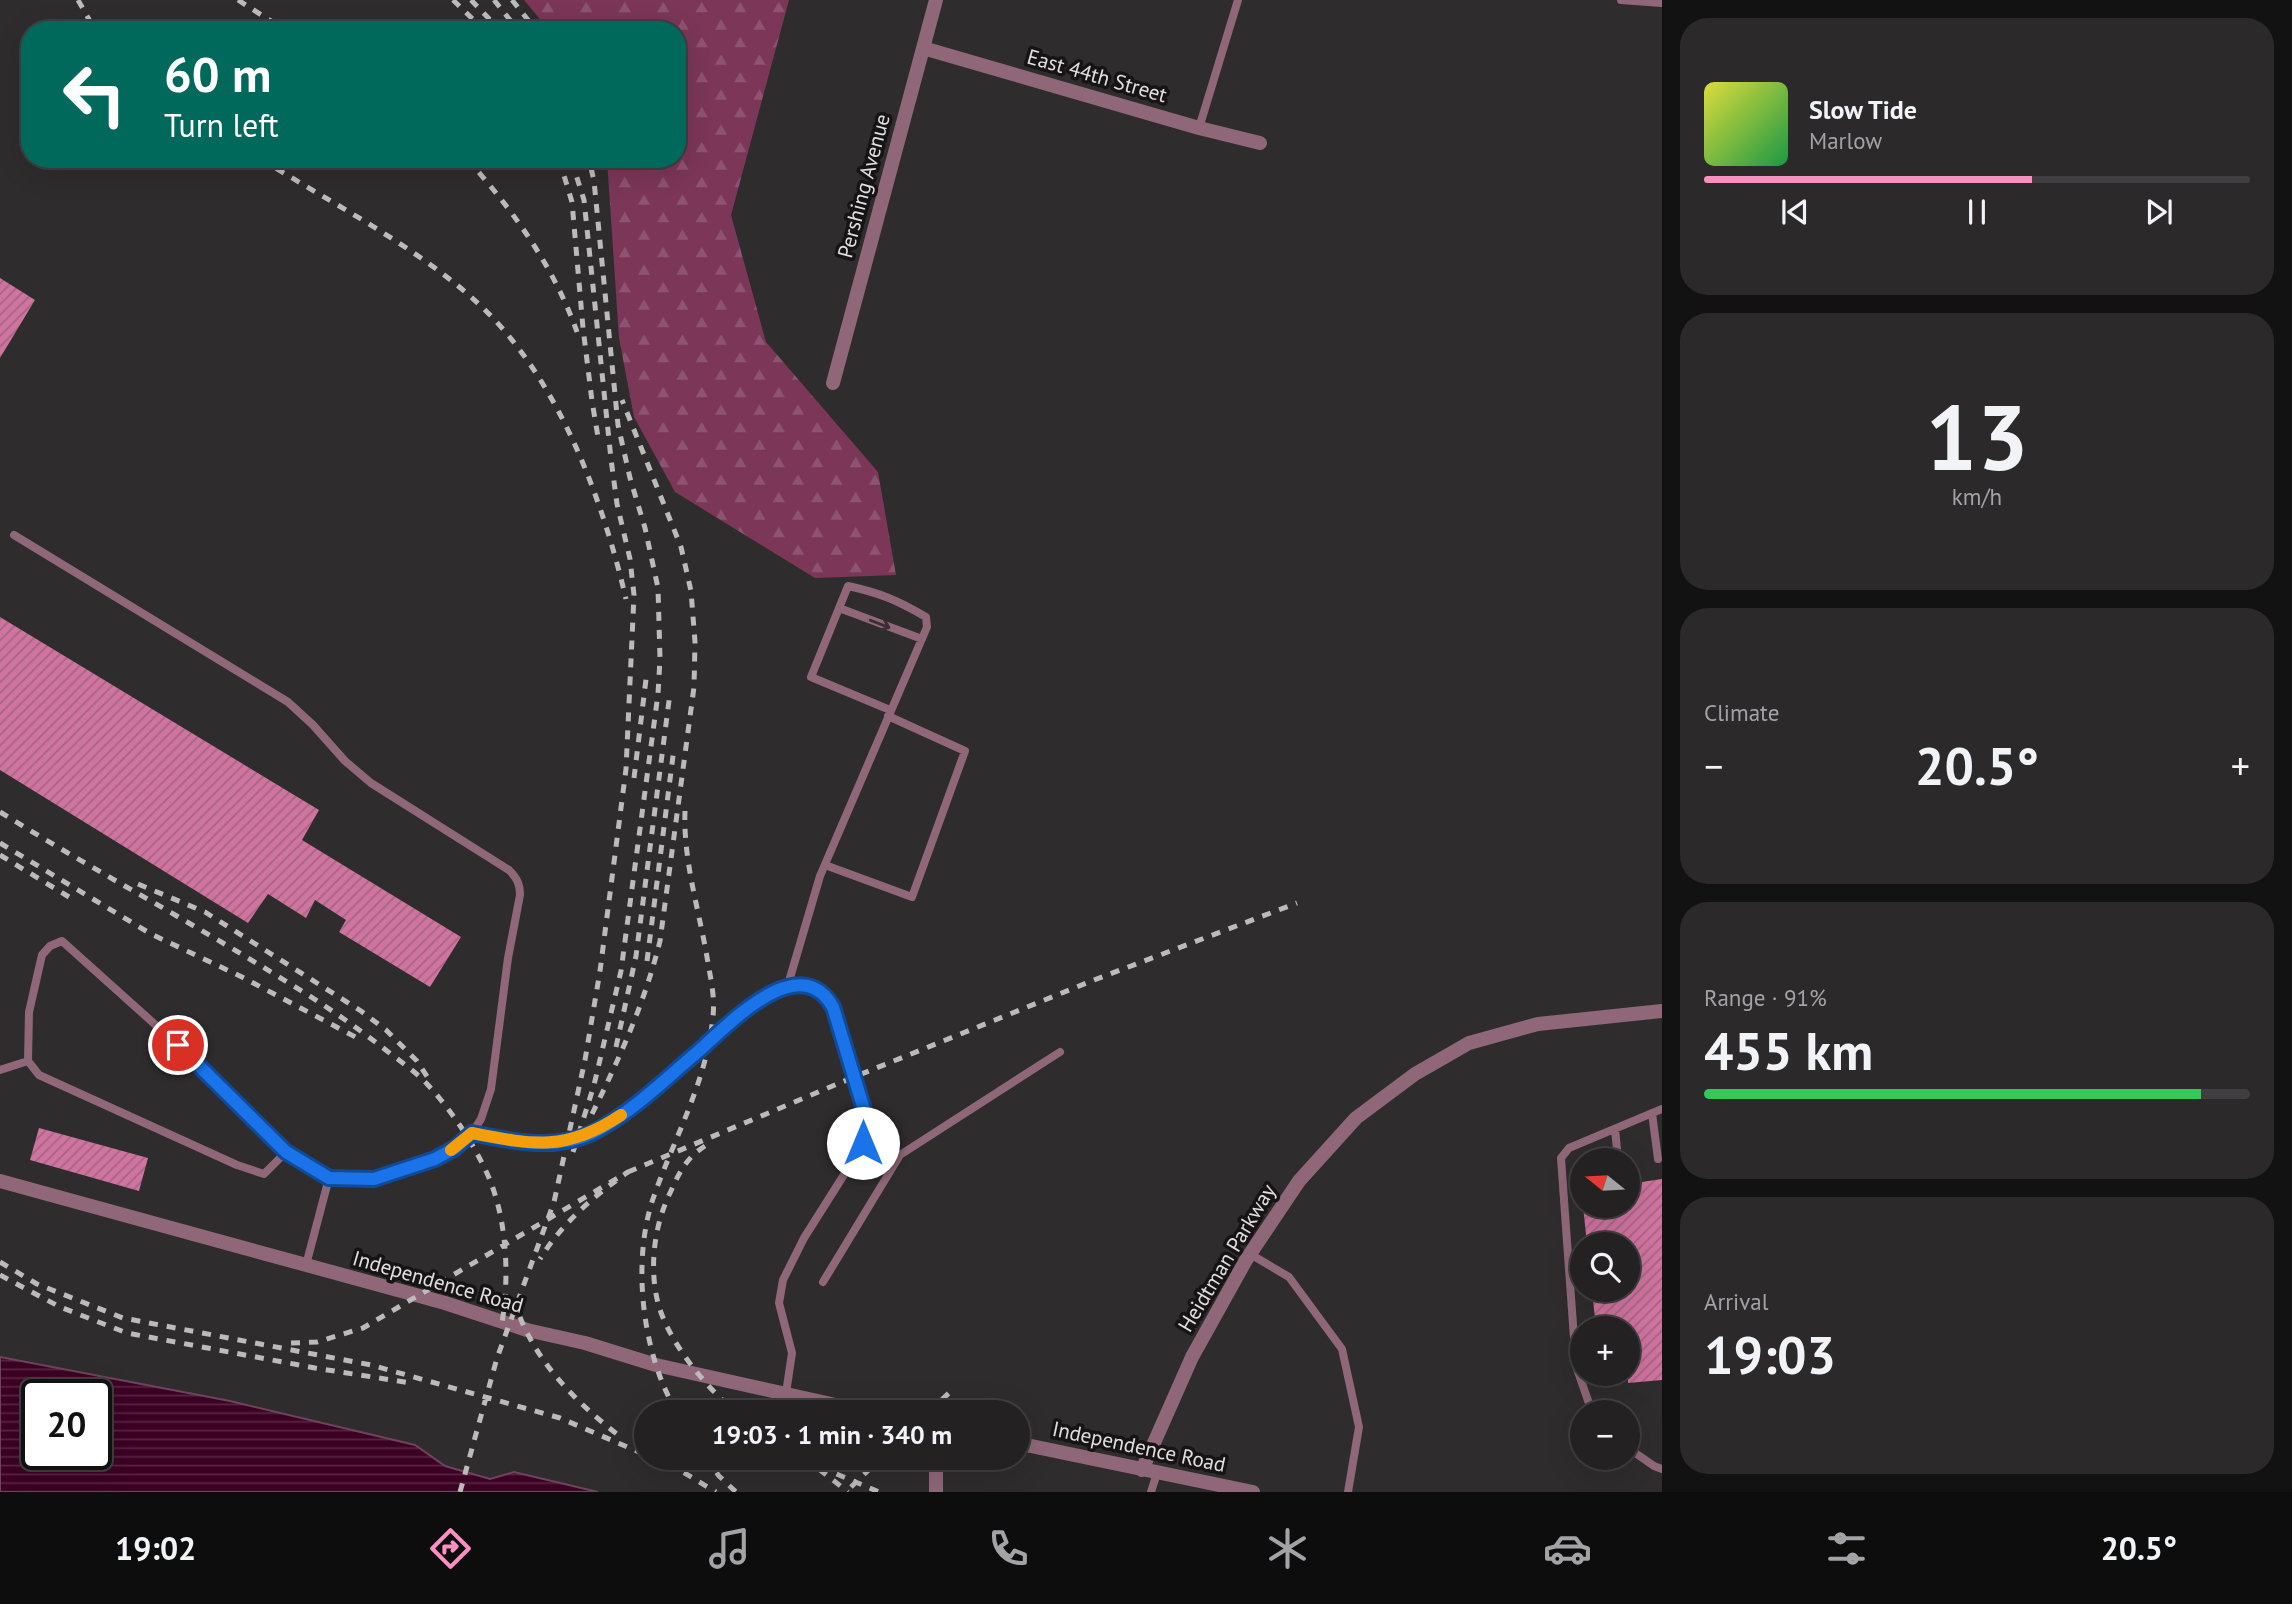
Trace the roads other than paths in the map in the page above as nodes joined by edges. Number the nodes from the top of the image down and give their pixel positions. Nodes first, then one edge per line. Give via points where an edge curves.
1 (936, 0) edge
2 (1238, 0) edge
3 (1621, 0) edge
4 (1662, 3) edge
5 (923, 48) junction
6 (1199, 128) junction
7 (1260, 143) dead end
8 (833, 383) dead end
9 (14, 535) dead end
10 (839, 608) junction
11 (922, 639) junction
12 (889, 713) junction
13 (825, 865) junction
14 (787, 988) junction
15 (1662, 1011) edge
16 (1060, 1052) dead end
17 (28, 1061) junction
18 (0, 1070) edge
19 (1662, 1110) edge
20 (1653, 1113) junction
21 (1615, 1129) junction
22 (472, 1133) junction
23 (1617, 1148) edge
24 (286, 1152) junction
25 (900, 1155) junction
26 (1658, 1159) dead end
27 (848, 1169) junction
28 (329, 1178) junction
29 (0, 1181) edge
30 (1250, 1254) junction
31 (306, 1265) junction
32 (823, 1282) dead end
33 (786, 1393) junction
34 (816, 1400) edge
35 (1588, 1400) edge
36 (1030, 1445) edge
37 (1640, 1456) edge
38 (1142, 1469) junction
39 (1662, 1469) edge
40 (936, 1470) edge
41 (1157, 1473) junction
42 (936, 1492) edge
43 (1152, 1492) edge
44 (1253, 1492) edge
45 (1348, 1492) edge

1 - 5 street, Pershing Avenue
2 - 6 lane
3 - 4 lane
5 - 6 street, East 44th Street
5 - 8 street, Pershing Avenue
6 - 7 street, East 44th Street
9 - 22 lane via 288,702 365,779 516,877 520,895 510,938 491,1089
10 -> 11 lane
10 - 11 lane via 848,586 878,593 926,617
10 - 12 lane via 811,677
11 - 12 lane
12 - 13 lane
12 - 13 lane via 965,751 912,897
13 - 14 lane
14 - 22 lane via 744,1010 627,1110 592,1133 540,1143
14 - 27 lane via 811,988 827,996 833,1007 866,1125 863,1143
15 - 30 street, Heidtman Parkway via 1538,1024 1469,1043 1415,1074 1356,1118 1299,1181
16 - 25 lane
17 - 18 lane
17 - 24 lane via 39,1075 237,1165 264,1174
17 - 24 lane via 29,1013 42,955 62,941
19 - 20 lane
20 - 21 lane
20 - 26 lane
21 - 23 lane
21 - 35 lane via 1569,1148 1561,1158 1576,1366
22 - 28 lane via 435,1159 374,1179
24 - 28 lane
25 - 27 lane
25 - 32 lane
27 - 33 lane via 783,1280 779,1303 792,1353
28 - 31 lane
29 - 31 street, Independence Road
30 - 38 street, Heidtman Parkway via 1192,1357
30 - 45 lane via 1289,1277 1342,1349 1359,1427
31 - 33 street, Independence Road via 527,1330
33 - 34 street, Independence Road
36 - 38 street, Independence Road
37 - 39 lane
38 - 41 street, Independence Road
40 - 42 street
41 - 43 lane
41 - 44 street, Independence Road

